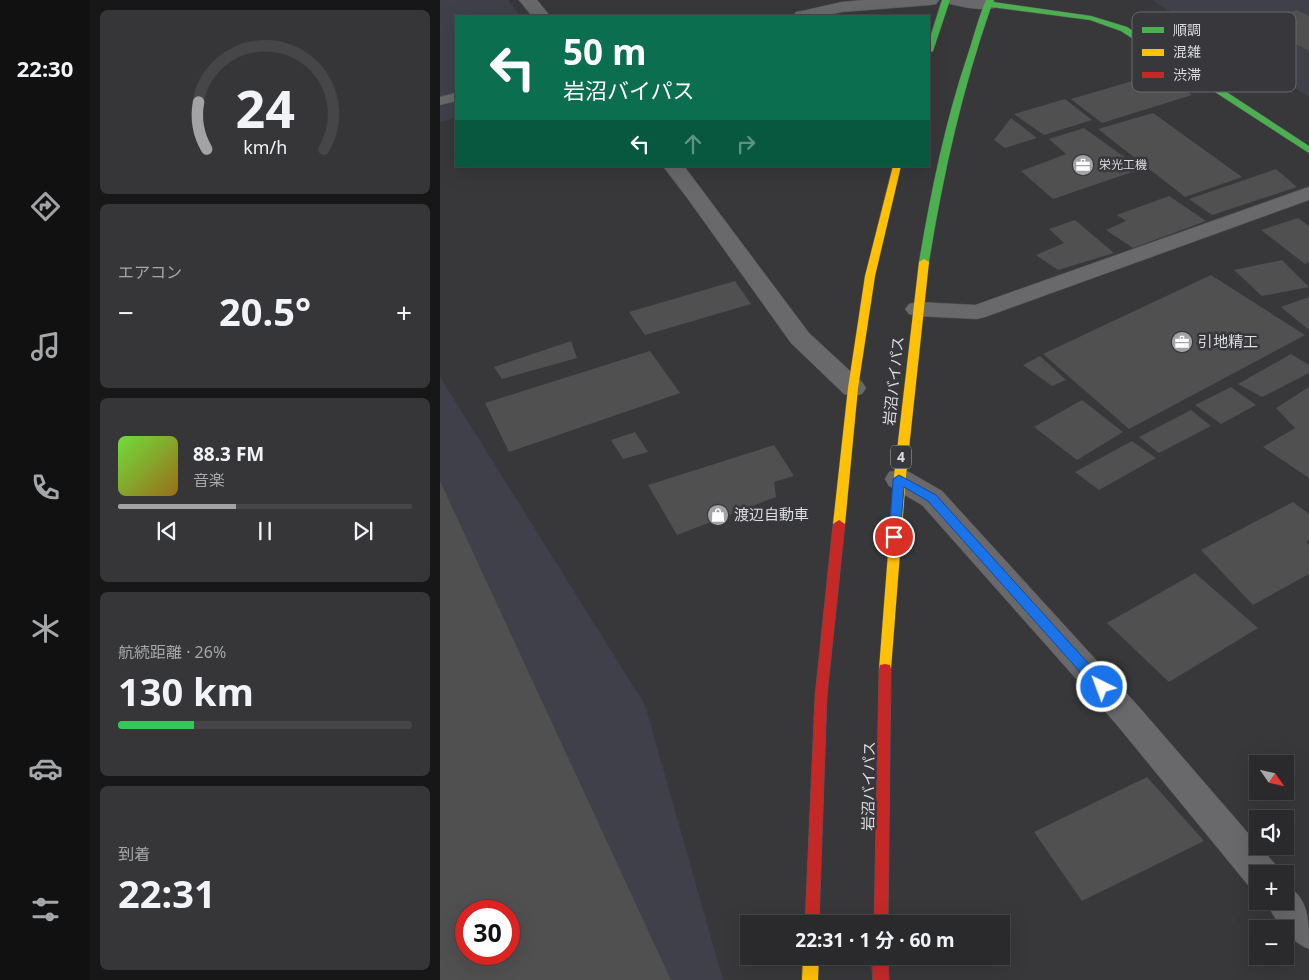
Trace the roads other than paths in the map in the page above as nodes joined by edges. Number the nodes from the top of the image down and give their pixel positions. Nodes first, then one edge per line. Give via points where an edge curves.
1 (528, 0) edge
2 (930, 0) edge
3 (946, 0) edge
4 (956, 0) edge
5 (989, 2) edge
6 (541, 15) edge
7 (806, 15) edge
8 (1132, 34) edge
9 (930, 49) edge
10 (1220, 92) edge
11 (455, 97) edge
12 (440, 101) edge
13 (1309, 150) edge
14 (674, 167) edge
15 (898, 167) edge
16 (1309, 193) edge
17 (918, 309) junction
18 (853, 388) junction
19 (899, 479) junction
20 (1253, 865) edge
21 (1291, 910) edge
22 (812, 915) edge
23 (881, 915) edge
24 (1309, 932) edge
25 (811, 965) edge
26 (880, 965) edge
27 (810, 980) edge
28 (881, 980) edge

1 - 6 street
2 - 7 street via 842,7
3 - 9 main road
4 - 5 street
5 - 8 main road via 1093,14
5 - 17 main road, 岩沼バイパス / 4 via 968,56 955,106 939,176
10 - 13 main road
11 - 12 lane
14 - 18 street via 800,338
15 - 18 main road via 870,276
16 - 17 street via 977,312
17 - 19 main road, 岩沼バイパス / 4
18 - 22 main road via 821,696
19 - 20 street via 932,498 1128,716
19 - 23 main road, 岩沼バイパス / 4 via 886,652
21 - 24 street
25 - 27 main road
26 - 28 main road

